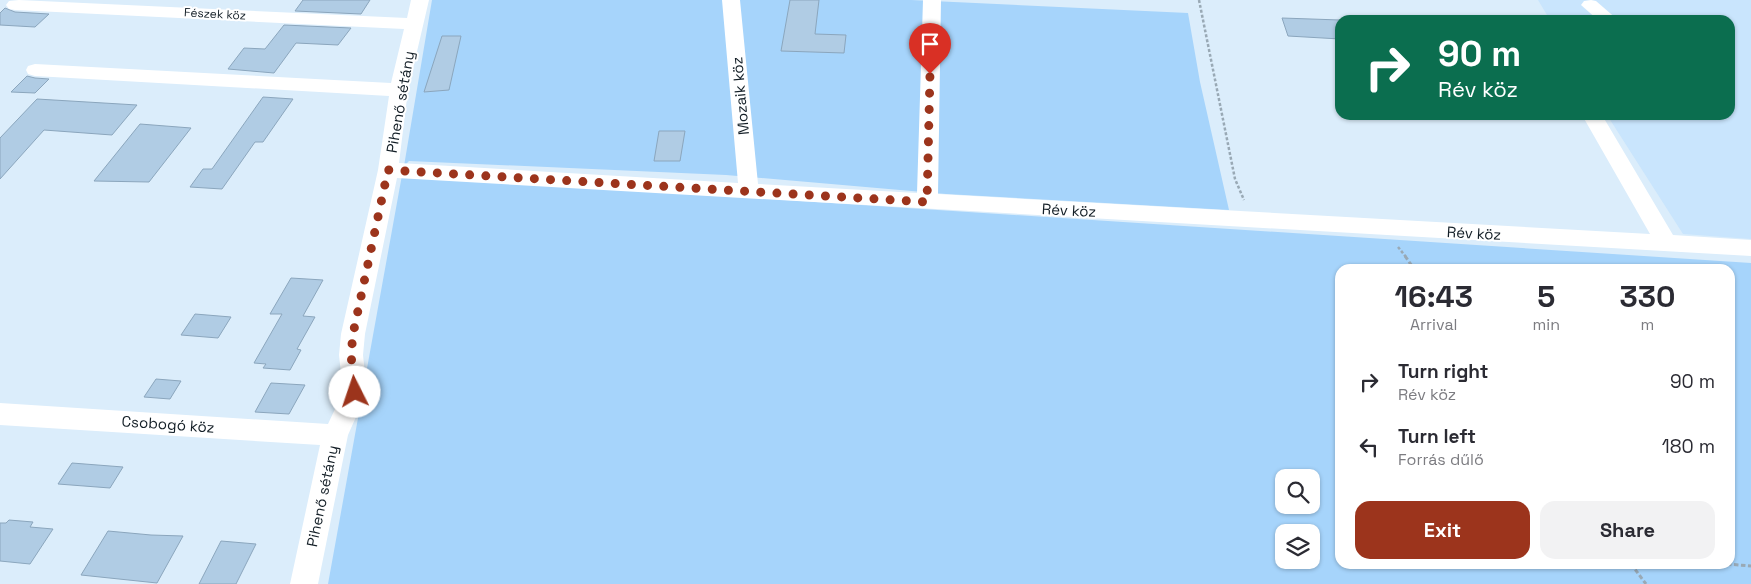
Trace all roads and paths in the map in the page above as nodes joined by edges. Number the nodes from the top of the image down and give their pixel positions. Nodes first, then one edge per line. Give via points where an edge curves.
1 (420, 0) edge
2 (731, 0) edge
3 (932, 0) edge
4 (1199, 0) edge
5 (15, 5) dead end
6 (1590, 5) dead end
7 (1603, 15) edge
8 (415, 24) junction
9 (35, 70) dead end
10 (399, 90) junction
11 (1595, 120) edge
12 (388, 170) junction
13 (749, 192) junction
14 (927, 202) junction
15 (1254, 221) junction
16 (1667, 244) junction
17 (1751, 248) edge
18 (0, 414) edge
19 (335, 435) junction
20 (1735, 565) edge
21 (1751, 566) edge
22 (1635, 569) edge
23 (304, 584) edge
24 (1646, 584) edge

1 - 8 street, Pihenő sétány
2 - 13 street, Mozaik köz
3 - 14 street
4 - 15 path via 1235,179
5 - 8 street, Fészek köz
6 - 7 street
8 - 10 street, Pihenő sétány
9 - 10 street
10 - 12 street, Pihenő sétány
11 - 16 street
12 - 13 street, Rév köz
12 - 19 street, Pihenő sétány via 353,334 351,355 355,392
13 - 14 street, Rév köz
14 - 15 street, Rév köz
15 - 16 street, Rév köz
16 - 17 street, Rév köz
18 - 19 street, Csobogó köz
19 - 23 street, Pihenő sétány
20 - 21 path
22 - 24 path

